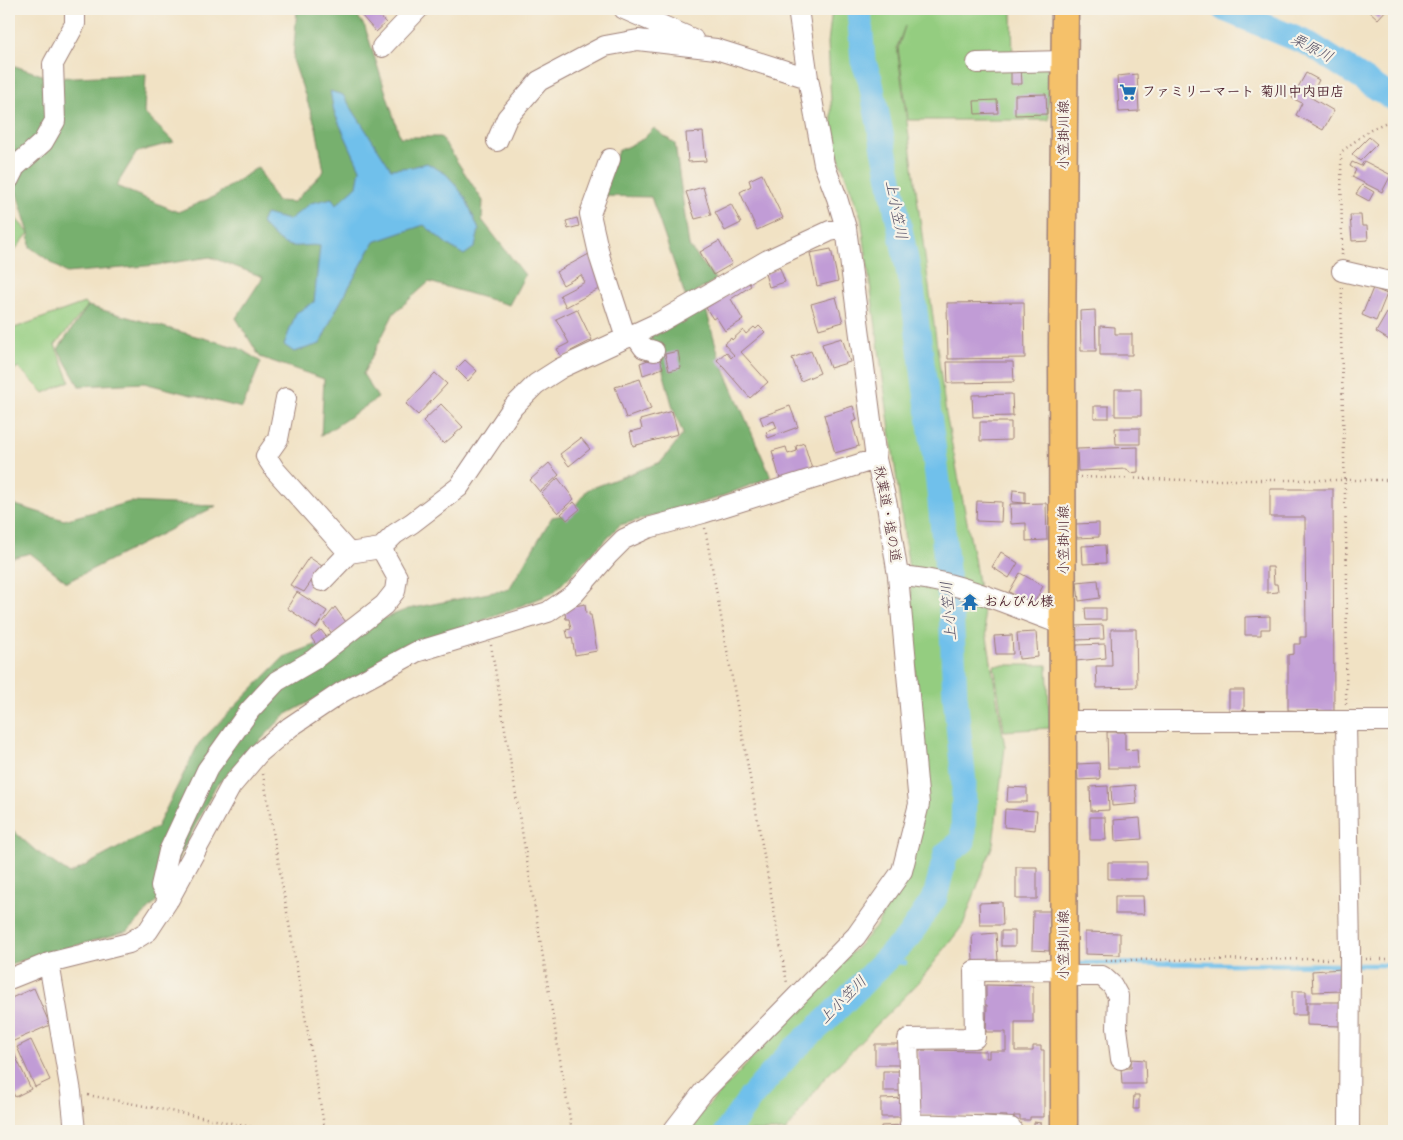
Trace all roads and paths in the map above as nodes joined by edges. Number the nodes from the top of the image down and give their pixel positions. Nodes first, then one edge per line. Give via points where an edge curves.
1 (75, 9) edge
2 (418, 9) edge
3 (624, 9) edge
4 (798, 9) edge
5 (1065, 9) edge
6 (382, 47) dead end
7 (716, 49) junction
8 (1064, 60) junction
9 (977, 63) dead end
10 (808, 78) junction
11 (497, 141) dead end
12 (610, 159) dead end
13 (9, 179) edge
14 (846, 228) junction
15 (1342, 271) dead end
16 (1394, 283) edge
17 (630, 336) junction
18 (654, 351) dead end
19 (286, 398) dead end
20 (876, 459) junction
21 (1064, 476) junction
22 (1346, 480) junction
23 (1394, 480) edge
24 (703, 513) junction
25 (381, 548) junction
26 (349, 553) junction
27 (907, 577) junction
28 (322, 581) dead end
29 (1064, 620) junction
30 (488, 629) junction
31 (1064, 720) junction
32 (1394, 721) edge
33 (1346, 722) junction
34 (259, 753) junction
35 (169, 899) junction
36 (1394, 959) edge
37 (1104, 960) dead end
38 (49, 963) junction
39 (1350, 963) junction
40 (1064, 973) junction
41 (9, 979) edge
42 (790, 1002) junction
43 (1121, 1059) dead end
44 (71, 1092) junction
45 (911, 1128) edge
46 (1010, 1128) dead end
47 (974, 1129) edge
48 (75, 1131) edge
49 (272, 1131) edge
50 (325, 1131) edge
51 (572, 1131) edge
52 (673, 1131) edge
53 (1064, 1131) edge
54 (1349, 1131) edge

1 - 13 street via 75,24 53,64 55,121 44,142 15,167
2 - 6 street
3 - 7 street
4 - 10 street, 秋葉道・塩の道
5 - 8 main road, 小笠掛川線
7 - 10 street
7 - 11 street via 638,40 604,46 538,81 507,118
8 - 9 street
8 - 21 main road, 小笠掛川線
10 - 14 street, 秋葉道・塩の道 via 824,164
12 - 17 street via 590,214 600,258
14 - 17 street via 830,231 768,260
14 - 20 street, 秋葉道・塩の道
15 - 16 street
17 - 18 street via 644,348
17 - 25 street via 561,368 536,384 513,407 459,487
19 - 26 street via 278,439 266,456 274,470
20 - 24 street
20 - 27 street, 秋葉道・塩の道
21 - 22 path
21 - 29 main road, 小笠掛川線
22 - 23 path
22 - 33 path
24 - 30 street via 648,528 624,539 574,594 548,612
24 - 42 path
25 - 26 street
25 - 35 street via 397,577 395,591 384,605 313,660 277,681 250,710 207,770 169,850 162,886
26 - 28 street
27 - 29 street, 秋葉道・塩の道 via 964,588 1053,621
27 - 42 street via 919,804 902,871 856,936
29 - 31 main road, 小笠掛川線
30 - 34 street via 416,652 342,692 290,727
30 - 51 path
31 - 33 street
31 - 40 main road, 小笠掛川線
32 - 33 street
33 - 39 street
34 - 35 street via 231,786
34 - 50 path
35 - 38 street via 148,930 129,943
36 - 39 path
37 - 39 path
38 - 41 street
38 - 44 street
39 - 54 street
40 - 43 street via 1102,976 1112,985 1118,996 1116,1028
40 - 45 street via 974,971 974,1038 908,1039
40 - 53 main road, 小笠掛川線
42 - 52 street via 704,1091
44 - 48 street
44 - 49 path
45 - 47 street
46 - 47 street

